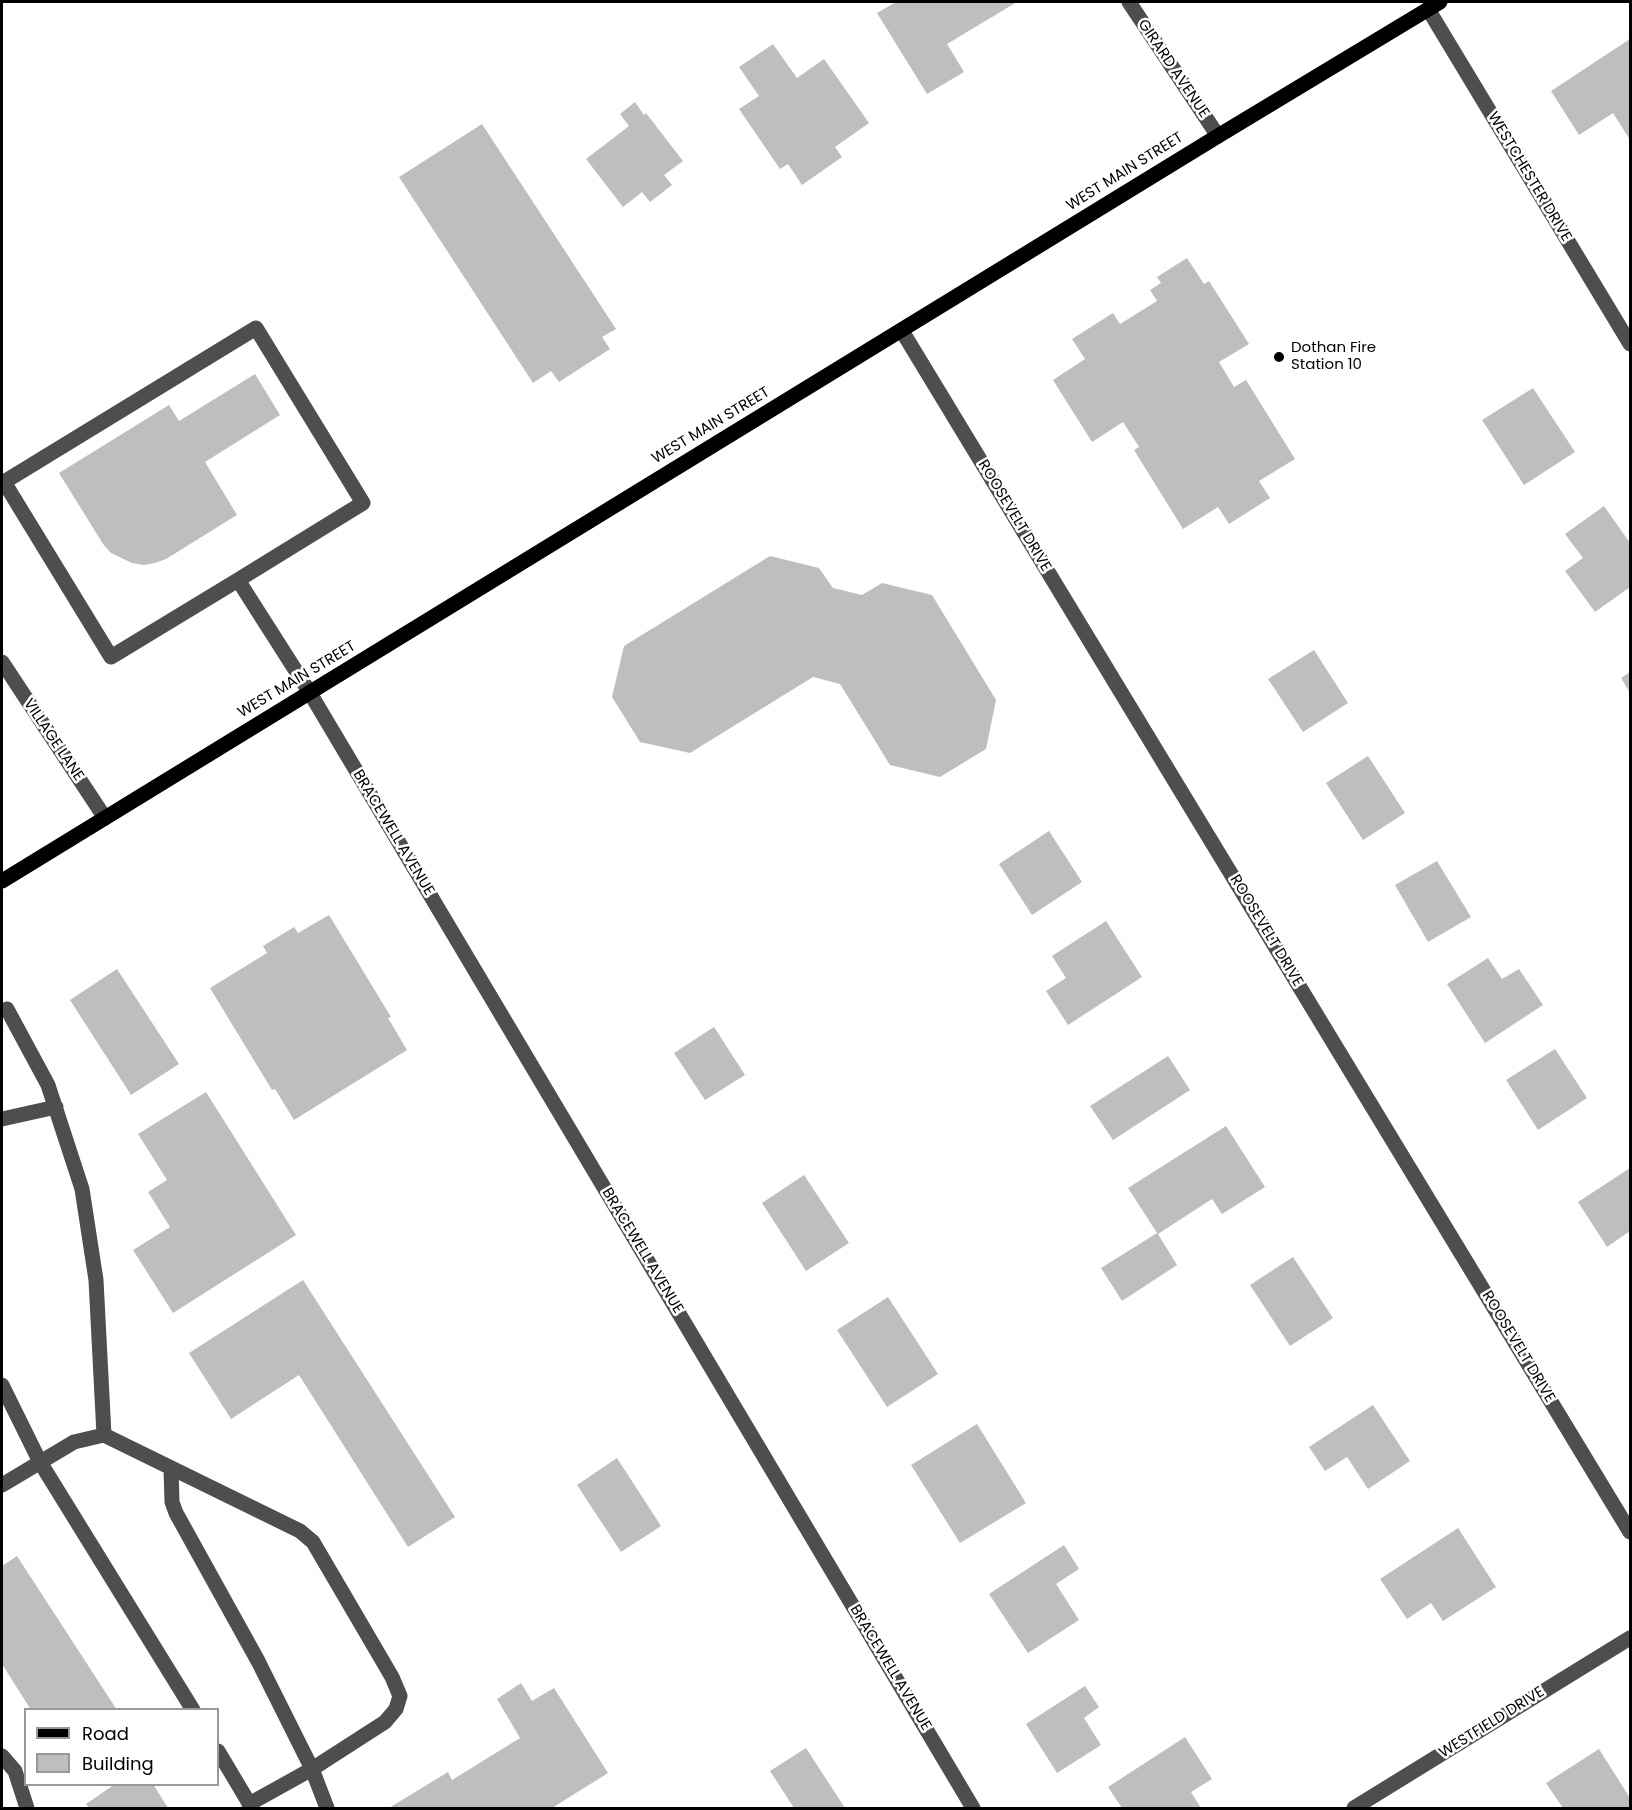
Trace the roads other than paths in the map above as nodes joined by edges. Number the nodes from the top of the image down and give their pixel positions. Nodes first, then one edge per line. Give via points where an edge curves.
1 (1129, 2) edge
2 (1434, 5) edge
3 (1218, 136) junction
4 (902, 331) junction
5 (1630, 344) edge
6 (238, 580) junction
7 (2, 662) edge
8 (310, 693) junction
9 (105, 818) junction
10 (2, 881) edge
11 (7, 1009) dead end
12 (56, 1107) junction
13 (2, 1119) edge
14 (2, 1385) edge
15 (104, 1435) junction
16 (40, 1462) junction
17 (171, 1469) junction
18 (2, 1485) edge
19 (1630, 1532) edge
20 (1630, 1638) edge
21 (192, 1708) edge
22 (219, 1753) edge
23 (2, 1756) edge
24 (312, 1769) junction
25 (250, 1806) edge
26 (27, 1809) edge
27 (327, 1809) edge
28 (973, 1809) edge
29 (1354, 1809) edge

1 - 3 street, GIRARD AVENUE
2 - 3 main road, WEST MAIN STREET
2 - 5 street, WESTCHESTER DRIVE
3 - 4 main road, WEST MAIN STREET
4 - 8 main road, WEST MAIN STREET
4 - 19 street, ROOSEVELT DRIVE
6 - 6 street via 363,503 256,328 4,482 111,657
6 - 8 street, BRACEWELL AVENUE
7 - 9 street, VILLAGE LANE
8 - 9 main road, WEST MAIN STREET
8 - 28 street, BRACEWELL AVENUE
9 - 10 main road, WEST MAIN STREET
11 - 12 street
12 - 13 street
12 - 15 street via 82,1189 96,1280
14 - 16 street
15 - 16 street via 74,1442
15 - 17 street
16 - 18 street
16 - 21 street
17 - 24 street via 176,1513
17 - 24 street via 313,1542 392,1677 400,1696 386,1722
20 - 29 street, WESTFIELD DRIVE
22 - 25 street
23 - 26 street via 15,1771
24 - 25 street
24 - 27 street

